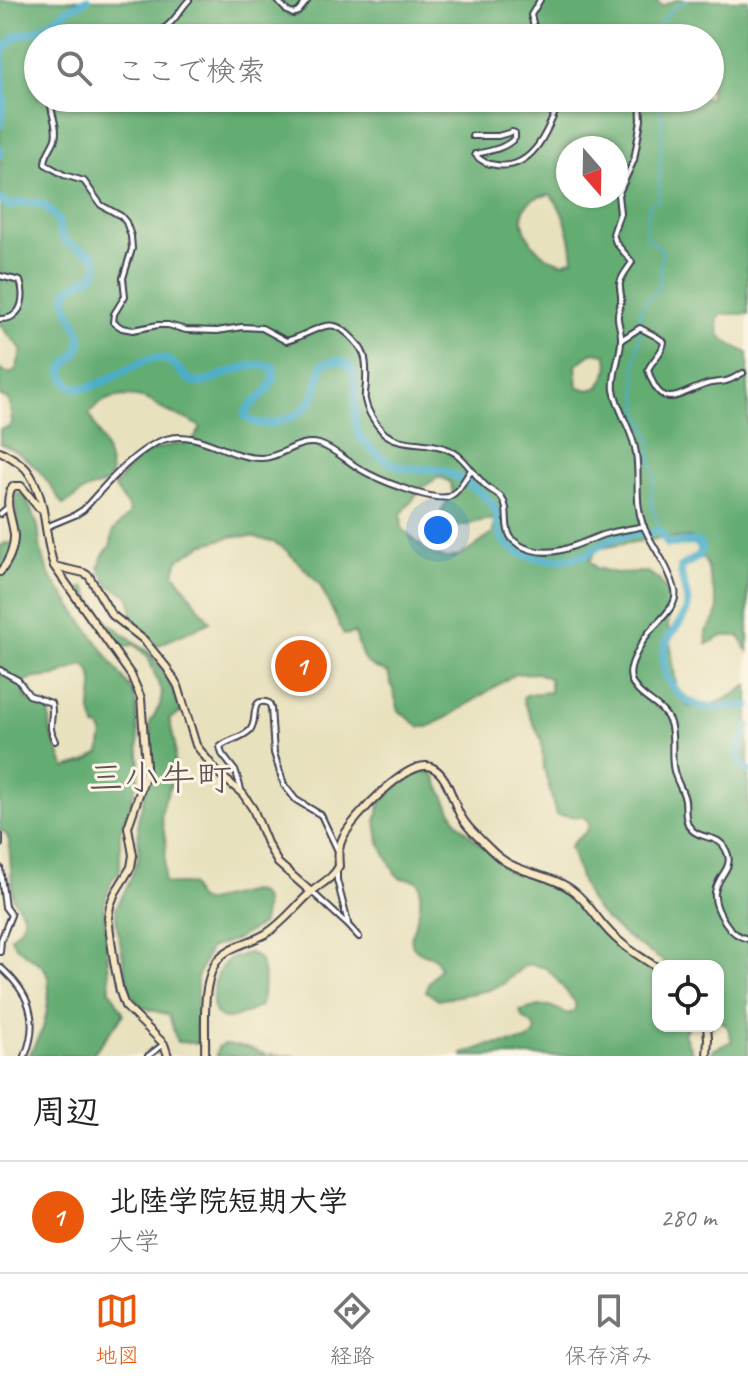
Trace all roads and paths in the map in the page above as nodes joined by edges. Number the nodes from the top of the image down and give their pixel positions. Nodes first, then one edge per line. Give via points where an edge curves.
1 (189, 0) edge
2 (277, 0) edge
3 (308, 0) edge
4 (540, 0) edge
5 (170, 24) edge
6 (533, 24) edge
7 (51, 112) edge
8 (554, 112) edge
9 (641, 112) edge
10 (472, 136) dead end
11 (0, 276) edge
12 (0, 319) edge
13 (621, 340) junction
14 (743, 373) dead end
15 (0, 451) edge
16 (470, 472) junction
17 (7, 508) junction
18 (44, 510) junction
19 (0, 514) edge
20 (644, 526) junction
21 (46, 527) junction
22 (54, 566) junction
23 (0, 572) edge
24 (0, 670) edge
25 (55, 741) dead end
26 (243, 794) junction
27 (0, 836) edge
28 (0, 844) edge
29 (338, 851) junction
30 (0, 868) edge
31 (337, 871) junction
32 (311, 892) junction
33 (348, 925) junction
34 (359, 937) dead end
35 (748, 939) edge
36 (0, 952) edge
37 (652, 964) edge
38 (0, 967) edge
39 (707, 1032) edge
40 (164, 1044) junction
41 (25, 1056) edge
42 (148, 1056) edge
43 (168, 1056) edge
44 (205, 1056) edge
45 (707, 1056) edge

1 - 5 street
2 - 3 street via 293,14
4 - 6 street via 531,15
7 - 16 street via 55,138 45,164 84,181 101,205 121,216 131,236 125,296 113,316 115,326 262,328 286,341 326,326 338,327 363,349 365,400 382,431 398,440 447,449 461,457
8 - 10 street via 532,153 504,166 475,154 509,144 515,133
9 - 13 street via 634,160 618,195 620,213 613,234 632,262 620,284
11 - 12 street via 20,281 23,297 17,313
13 - 14 street via 640,328 664,342 648,370 668,397
13 - 20 street via 614,392 635,446 637,504
15 - 18 street via 25,468
16 - 20 street via 501,497 509,535 528,549 552,552
16 - 21 street via 444,497 364,471 316,443 260,458 182,436 148,446 83,510
17 - 18 street via 9,491 18,486
17 - 19 street
17 - 23 street via 14,538
18 - 21 street
20 - 35 street via 676,594 637,651 630,675 640,693 667,715 673,769 689,827 718,840 729,857 716,884 717,909 727,926
21 - 22 street
22 - 26 street via 89,576 111,614 144,640 178,686 196,745
22 - 40 street via 131,675 141,698 146,766 128,827 133,855 108,918 125,1006
24 - 25 street via 18,680 29,695 51,703
26 - 29 street via 220,747 252,729 255,707 266,701 284,785 296,800 321,815
26 - 32 street via 273,856
27 - 28 street
29 - 31 street
29 - 37 street via 348,828 379,793 415,768 429,766 441,775 465,823 500,858 570,888 616,939
30 - 36 street via 5,907 11,915
31 - 32 street
31 - 33 street
32 - 33 street
32 - 44 street via 267,933 234,948 214,966 206,993
33 - 34 street
38 - 41 street via 19,986 33,1016
39 - 45 street
40 - 42 street
40 - 43 street

